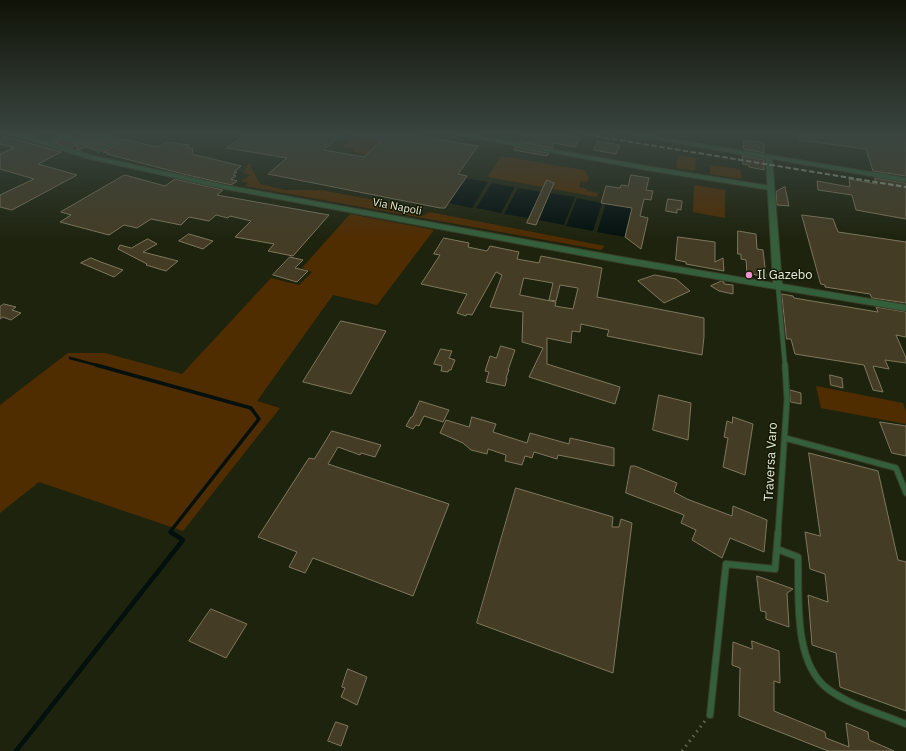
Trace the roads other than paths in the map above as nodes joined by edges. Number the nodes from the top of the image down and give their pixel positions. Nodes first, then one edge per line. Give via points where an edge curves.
1 (145, 170) edge
2 (659, 170) edge
3 (769, 170) edge
4 (847, 170) edge
5 (906, 180) edge
6 (770, 188) junction
7 (778, 286) junction
8 (906, 308) edge
9 (785, 438) junction
10 (906, 493) edge
11 (778, 549) junction
12 (710, 715) road end
13 (906, 724) edge

1 - 7 street, Via Napoli via 225,187
2 - 6 street
3 - 6 street, Traversa Varo
4 - 5 street
6 - 7 street, Traversa Varo
7 - 8 street, Via Napoli
7 - 9 lane, Traversa Varo via 787,399
9 - 10 lane via 896,468
9 - 11 lane, Traversa Varo
11 - 12 lane, Traversa Varo via 775,569 726,564
11 - 13 lane via 798,556 802,640 808,664 820,683 840,696

